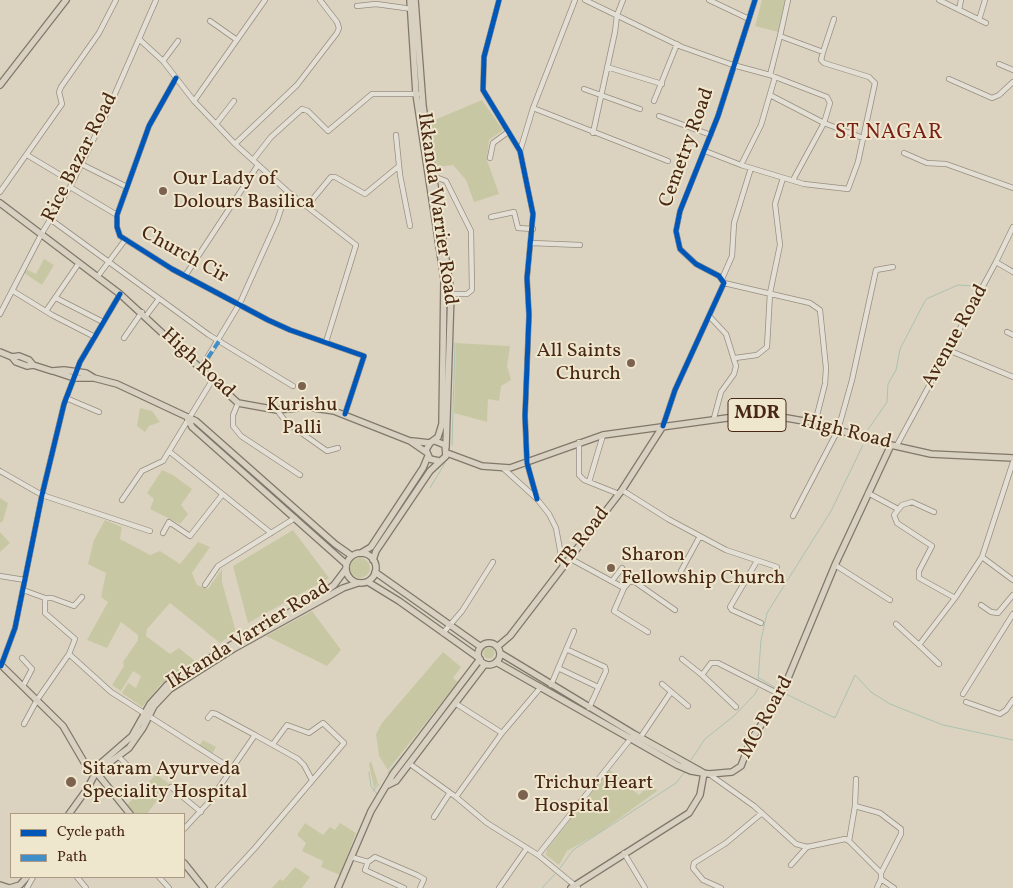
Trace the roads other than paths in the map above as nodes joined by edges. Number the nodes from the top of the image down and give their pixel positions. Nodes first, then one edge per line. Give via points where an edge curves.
1 (66, 0) edge
2 (116, 0) edge
3 (156, 0) edge
4 (265, 0) edge
5 (320, 0) edge
6 (410, 0) edge
7 (415, 0) edge
8 (500, 0) edge
9 (575, 0) edge
10 (585, 0) edge
11 (624, 0) edge
12 (709, 0) edge
13 (755, 0) edge
14 (788, 0) edge
15 (939, 0) edge
16 (961, 0) edge
17 (985, 0) edge
18 (357, 6) dead end
19 (413, 9) junction
20 (959, 10) junction
21 (617, 14) junction
22 (749, 19) junction
23 (834, 20) dead end
24 (979, 20) junction
25 (210, 21) dead end
26 (986, 23) dead end
27 (780, 36) junction
28 (139, 39) junction
29 (238, 40) junction
30 (178, 41) dead end
31 (677, 44) junction
32 (823, 52) junction
33 (163, 61) junction
34 (998, 64) dead end
35 (732, 65) junction
36 (607, 67) junction
37 (1013, 70) edge
38 (770, 75) junction
39 (775, 77) junction
40 (176, 78) junction
41 (950, 79) dead end
42 (1013, 82) edge
43 (662, 84) junction
44 (0, 85) edge
45 (584, 89) dead end
46 (419, 94) junction
47 (601, 94) junction
48 (770, 95) junction
49 (194, 101) junction
50 (234, 101) dead end
51 (654, 101) dead end
52 (533, 108) junction
53 (640, 109) dead end
54 (659, 116) dead end
55 (824, 123) junction
56 (216, 124) junction
57 (508, 132) junction
58 (593, 133) junction
59 (396, 135) dead end
60 (711, 135) junction
61 (863, 138) junction
62 (234, 144) junction
63 (520, 151) junction
64 (705, 151) junction
65 (904, 154) dead end
66 (27, 155) junction
67 (490, 158) dead end
68 (252, 160) junction
69 (668, 161) dead end
70 (81, 164) junction
71 (258, 165) junction
72 (741, 165) junction
73 (399, 166) junction
74 (751, 168) junction
75 (433, 176) junction
76 (783, 178) junction
77 (793, 180) junction
78 (72, 182) junction
79 (70, 187) junction
80 (127, 187) junction
81 (1013, 188) edge
82 (287, 191) junction
83 (0, 192) edge
84 (0, 204) edge
85 (307, 206) junction
86 (117, 216) junction
87 (491, 217) dead end
88 (50, 220) junction
89 (410, 226) dead end
90 (1013, 227) edge
91 (533, 229) junction
92 (42, 233) junction
93 (125, 240) junction
94 (532, 243) junction
95 (580, 245) dead end
96 (109, 262) junction
97 (996, 262) junction
98 (79, 263) junction
99 (893, 266) dead end
100 (1013, 272) edge
101 (98, 276) junction
102 (185, 276) junction
103 (723, 281) junction
104 (13, 291) junction
105 (770, 293) junction
106 (120, 294) junction
107 (447, 294) junction
108 (56, 298) junction
109 (158, 300) junction
110 (240, 303) junction
111 (46, 311) junction
112 (0, 314) edge
113 (144, 314) junction
114 (710, 316) junction
115 (103, 322) junction
116 (1007, 332) dead end
117 (1013, 335) edge
118 (95, 337) junction
119 (124, 338) dead end
120 (219, 341) junction
121 (326, 342) junction
122 (948, 350) junction
123 (0, 352) edge
124 (735, 358) junction
125 (201, 368) junction
126 (52, 371) junction
127 (76, 372) junction
128 (1013, 377) edge
129 (74, 378) junction
130 (94, 378) junction
131 (213, 379) junction
132 (293, 386) dead end
133 (66, 398) junction
134 (238, 403) junction
135 (277, 410) junction
136 (99, 412) dead end
137 (345, 414) junction
138 (714, 418) junction
139 (188, 419) junction
140 (815, 423) junction
141 (663, 426) junction
142 (838, 430) junction
143 (603, 435) junction
144 (410, 441) junction
145 (432, 442) junction
146 (579, 442) junction
147 (894, 445) junction
148 (338, 448) dead end
149 (446, 450) junction
150 (170, 452) junction
151 (427, 454) junction
152 (1013, 460) edge
153 (440, 461) junction
154 (527, 463) junction
155 (503, 468) junction
156 (0, 471) edge
157 (300, 475) dead end
158 (589, 482) junction
159 (620, 492) junction
160 (868, 493) junction
161 (42, 494) junction
162 (222, 495) junction
163 (537, 499) junction
164 (122, 500) dead end
165 (898, 509) junction
166 (934, 512) dead end
167 (793, 516) dead end
168 (295, 518) junction
169 (150, 531) dead end
170 (162, 533) dead end
171 (271, 533) junction
172 (700, 536) junction
173 (361, 553) junction
174 (352, 556) junction
175 (982, 557) junction
176 (570, 558) junction
177 (374, 560) junction
178 (757, 561) junction
179 (493, 562) dead end
180 (835, 565) junction
181 (346, 566) junction
182 (563, 566) junction
183 (622, 568) dead end
184 (777, 568) dead end
185 (681, 571) dead end
186 (375, 572) junction
187 (0, 576) edge
188 (25, 580) junction
189 (1013, 580) edge
190 (612, 581) junction
191 (368, 582) junction
192 (358, 583) junction
193 (205, 586) dead end
194 (624, 588) junction
195 (23, 590) junction
196 (1012, 596) edge
197 (82, 597) dead end
198 (45, 598) junction
199 (955, 598) junction
200 (890, 600) dead end
201 (981, 605) dead end
202 (676, 610) dead end
203 (1013, 614) edge
204 (761, 624) dead end
205 (896, 624) dead end
206 (448, 626) junction
207 (574, 631) dead end
208 (443, 632) junction
209 (648, 632) dead end
210 (919, 645) junction
211 (481, 647) junction
212 (566, 648) junction
213 (498, 650) junction
214 (69, 654) junction
215 (22, 658) dead end
216 (682, 659) dead end
217 (481, 660) junction
218 (496, 662) junction
219 (939, 664) dead end
220 (0, 666) edge
221 (558, 668) junction
222 (702, 675) junction
223 (662, 684) dead end
224 (550, 685) junction
225 (23, 686) junction
226 (541, 687) junction
227 (598, 687) junction
228 (671, 692) junction
229 (963, 694) dead end
230 (781, 695) junction
231 (37, 700) junction
232 (1013, 700) edge
233 (966, 702) dead end
234 (456, 703) junction
235 (688, 706) dead end
236 (736, 707) dead end
237 (589, 708) junction
238 (1006, 710) junction
239 (1013, 713) edge
240 (146, 716) junction
241 (208, 718) dead end
242 (24, 724) dead end
243 (502, 733) junction
244 (255, 734) junction
245 (632, 737) junction
246 (640, 738) junction
247 (273, 744) junction
248 (119, 757) junction
249 (410, 764) junction
250 (232, 769) junction
251 (133, 771) dead end
252 (96, 772) junction
253 (707, 774) junction
254 (856, 779) dead end
255 (312, 780) junction
256 (388, 786) junction
257 (171, 788) dead end
258 (449, 794) junction
259 (456, 797) junction
260 (855, 806) junction
261 (201, 812) junction
262 (70, 813) edge
263 (127, 813) edge
264 (762, 813) junction
265 (434, 818) dead end
266 (185, 828) edge
267 (849, 840) junction
268 (807, 847) junction
269 (528, 848) junction
270 (624, 853) junction
271 (538, 855) junction
272 (351, 857) junction
273 (368, 862) junction
274 (185, 864) edge
275 (791, 865) dead end
276 (881, 873) junction
277 (26, 878) edge
278 (78, 878) edge
279 (160, 878) edge
280 (881, 879) junction
281 (0, 885) edge
282 (202, 887) edge
283 (574, 887) edge
284 (4, 888) edge
285 (9, 888) edge
286 (86, 888) edge
287 (170, 888) edge
288 (218, 888) edge
289 (338, 888) edge
290 (404, 888) edge
291 (420, 888) edge
292 (499, 888) edge
293 (645, 888) edge
294 (721, 888) edge
295 (877, 888) edge
296 (894, 888) edge

1 - 44 main road
2 - 66 street via 99,33 61,87 62,104
3 - 28 street, Rice Bazar Road
4 - 29 street
5 - 62 street via 337,22 337,33 297,85
6 - 19 main road, Ikkanda Warrier Road
7 - 19 main road, Ikkanda Warrier Road
8 - 57 street via 482,68 486,98
9 - 52 street
10 - 21 street
11 - 21 street
12 - 22 street
13 - 22 street, Cemetry Road
14 - 27 street
15 - 20 street
16 - 20 street
17 - 24 street
18 - 19 street via 376,4
19 - 46 main road, Ikkanda Warrier Road
20 - 24 street
21 - 31 street
21 - 36 street
22 - 35 street, Cemetry Road
23 - 32 street
24 - 26 street
25 - 29 street
27 - 32 street
27 - 38 street
28 - 33 street
28 - 70 street, Rice Bazar Road
29 - 49 street
30 - 33 street
31 - 35 street
31 - 43 street
32 - 61 street via 821,60 824,63 869,78 875,84
33 - 40 street
34 - 37 street
35 - 38 street
35 - 60 street, Cemetry Road
36 - 43 street
36 - 47 street
38 - 39 street
39 - 48 street
39 - 55 street via 827,97 830,103
40 - 49 street
40 - 80 street via 149,126
41 - 42 street via 992,98
43 - 51 street
45 - 47 street
46 - 68 street via 372,94 328,131 302,109 271,136
46 - 75 main road, Ikkanda Warrier Road
46 - 107 main road, Ikkanda Warrier Road
47 - 53 street
47 - 58 street
48 - 55 street
48 - 72 street via 761,126
49 - 56 street
50 - 56 street
52 - 58 street
52 - 63 street
54 - 60 street
55 - 61 street
55 - 77 street
56 - 62 street
57 - 63 street
57 - 67 street via 493,143
58 - 69 street
59 - 73 street
60 - 64 street, Cemetry Road
61 - 77 street via 848,190 816,187
62 - 68 street
63 - 91 street
64 - 72 street
64 - 103 street, Cemetry Road via 680,212 676,231 680,249 686,256
65 - 81 street
66 - 78 street
66 - 83 street
68 - 71 street
70 - 78 street, Rice Bazar Road
70 - 80 street
71 - 82 street
71 - 102 street
72 - 74 street
73 - 85 street via 365,194 331,177
73 - 89 street
74 - 76 street
74 - 103 street via 734,222 732,256
75 - 107 main road, Ikkanda Warrier Road
75 - 107 street via 446,181 471,231 472,290 466,294
76 - 77 street
76 - 105 street via 775,204 780,245
78 - 79 street, Rice Bazar Road
79 - 86 street
79 - 88 street, Rice Bazar Road
80 - 86 street
82 - 85 street
82 - 110 street via 277,222
84 - 92 main road, High Road
85 - 121 street via 356,245
86 - 93 street, Church Cir via 120,236
87 - 91 street via 514,212 518,228
88 - 92 street, Rice Bazar Road
88 - 96 street
90 - 97 street, Avenue Road
91 - 94 street
92 - 98 main road, High Road
92 - 104 street, Rice Bazar Road
93 - 96 street
93 - 102 street, Church Cir
94 - 95 street
94 - 154 street via 527,287
96 - 101 street
96 - 109 street
97 - 100 street
97 - 122 street, Avenue Road
98 - 101 main road, High Road
98 - 108 street
99 - 142 street via 875,272
101 - 106 main road, High Road
102 - 110 street, Church Cir
103 - 105 street
103 - 114 street
104 - 111 street
104 - 112 street, Rice Bazar Road
105 - 124 street via 768,347 757,356
105 - 140 street via 810,303 820,310 826,368
106 - 113 main road, High Road
106 - 115 street
107 - 145 main road, Ikkanda Warrier Road via 442,424 441,432
107 - 149 main road, Ikkanda Warrier Road
108 - 111 street
108 - 115 street
109 - 113 street
109 - 120 street
110 - 120 street
110 - 121 street, Church Cir via 290,330
111 - 118 street
113 - 119 street
113 - 125 main road, High Road
114 - 124 street via 726,334
114 - 141 street via 675,390
115 - 118 street
116 - 117 street
118 - 127 street
120 - 125 street
120 - 132 street
121 - 137 street, Church Cir via 364,356
122 - 128 street
122 - 147 street, Avenue Road
123 - 126 main road via 19,356
124 - 138 street via 734,374 721,392
125 - 131 main road, High Road
126 - 127 main road
126 - 129 main road
127 - 129 street
127 - 130 main road
129 - 130 main road
129 - 133 street
130 - 139 main road via 117,384
131 - 134 main road, High Road
131 - 139 street
133 - 136 street
133 - 161 street
134 - 135 main road, High Road
134 - 157 street via 233,426 241,436
135 - 137 main road, High Road via 307,407
135 - 148 street via 286,422 327,451
137 - 144 main road, High Road
138 - 140 main road, High Road / MDR via 749,415
138 - 141 main road, High Road / MDR
139 - 150 street
139 - 168 main road via 192,427
139 - 174 main road via 196,421
140 - 142 main road, High Road / MDR
141 - 143 main road, High Road / MDR
141 - 159 main road, TB Road
142 - 147 main road, High Road / MDR
142 - 167 street
143 - 146 main road, High Road / MDR
143 - 158 street
144 - 145 main road
144 - 151 main road, High Road
145 - 149 main road via 440,442
145 - 151 main road
146 - 154 main road, High Road / MDR
146 - 158 street via 579,475
147 - 152 main road, High Road / MDR via 931,454
147 - 160 main road, MO Roard
149 - 153 main road
149 - 155 main road, High Road / MDR via 482,466
150 - 162 street
150 - 164 street via 159,464 142,471
151 - 153 main road via 433,461
151 - 173 main road via 423,468 371,547
152 - 175 street
153 - 177 main road via 376,551
154 - 155 main road, High Road / MDR
154 - 163 street
155 - 163 street
156 - 161 street
158 - 159 street
159 - 172 street
159 - 176 main road, TB Road
160 - 165 street
160 - 180 main road, MO Roard
161 - 169 street
161 - 188 street
162 - 170 street via 190,536 169,522
162 - 171 street
163 - 182 street via 550,514 556,528
165 - 166 street via 918,502
165 - 199 street via 894,515 896,523 932,546 919,570 919,578
168 - 171 street
168 - 181 main road
171 - 193 street via 218,566
172 - 178 street
172 - 185 street
173 - 174 main road
173 - 177 main road
174 - 181 main road
175 - 189 street
175 - 199 street
176 - 182 main road, TB Road
176 - 190 street
177 - 186 main road
178 - 184 street
178 - 204 street via 730,607
179 - 206 street
180 - 200 street
180 - 230 main road, MO Roard
181 - 192 main road via 349,578
181 - 240 main road, Ikkanda Varrier Road via 334,585 319,596 231,644 167,685
182 - 213 main road, TB Road
183 - 190 street
186 - 191 main road
186 - 206 main road
187 - 188 street
188 - 195 street
190 - 194 street
191 - 192 main road
191 - 208 main road
192 - 240 main road, Ikkanda Varrier Road via 343,588 187,677 161,698
194 - 202 street via 629,582 635,582
194 - 209 street via 614,611
195 - 198 street
195 - 220 street via 15,628
196 - 201 street via 998,613
197 - 198 street via 74,606
198 - 214 street via 45,613 76,639
199 - 210 street
203 - 229 street
205 - 210 street
206 - 208 street
206 - 211 main road
207 - 212 street
208 - 217 main road
210 - 219 street
211 - 213 main road via 488,643
211 - 217 main road
212 - 221 street
212 - 227 street via 605,667
213 - 218 main road, TB Road
213 - 224 main road
214 - 231 street
214 - 240 street via 111,692
215 - 225 street via 32,669
216 - 222 street
217 - 218 main road
217 - 234 main road
217 - 256 main road via 393,774
218 - 226 main road, MO Roard
220 - 225 main road
221 - 224 street
221 - 227 street
222 - 230 street via 711,663 718,663
222 - 236 street
223 - 228 street
224 - 237 main road
225 - 231 main road
226 - 243 street
226 - 245 main road, MO Roard
227 - 237 street
228 - 235 street
228 - 246 street
230 - 253 main road, MO Roard via 751,740 741,766 732,772
231 - 242 street
231 - 252 main road via 68,733 84,762
232 - 238 street
233 - 238 street via 1000,714
234 - 243 street
234 - 249 main road
237 - 245 main road
238 - 239 street
240 - 248 main road, Ikkanda Varrier Road via 136,739
240 - 250 street
240 - 252 main road, Ikkanda Varrier Road via 132,736
241 - 244 street via 216,714
243 - 259 street
244 - 247 street
244 - 250 street
245 - 246 main road
245 - 253 main road, MO Roard via 677,765
245 - 271 street
246 - 253 main road
247 - 255 street via 304,765
247 - 255 street via 287,725 310,733 324,723 344,740
248 - 251 street
248 - 252 main road, Ikkanda Varrier Road
249 - 256 main road
249 - 258 street
250 - 261 street
252 - 262 main road
252 - 263 main road
253 - 264 street
253 - 270 main road via 700,795 688,813
254 - 260 street
255 - 288 street
256 - 272 main road via 371,811
257 - 261 street
258 - 259 street
258 - 265 street
259 - 269 street via 488,823
260 - 267 street
260 - 276 street via 880,813 901,829
261 - 266 street
264 - 268 street via 796,844
264 - 294 street via 726,843 694,863 693,868 702,880
267 - 268 street
267 - 276 street
268 - 275 street
269 - 271 street
269 - 292 street
270 - 283 main road
270 - 293 street
271 - 283 street
272 - 273 street
272 - 289 main road
273 - 290 street via 365,870
273 - 291 street via 375,858 424,878
274 - 282 main road
276 - 280 street
277 - 285 main road via 20,885
278 - 286 street
279 - 287 street
280 - 295 street
280 - 296 street
281 - 284 street
281 - 285 main road

